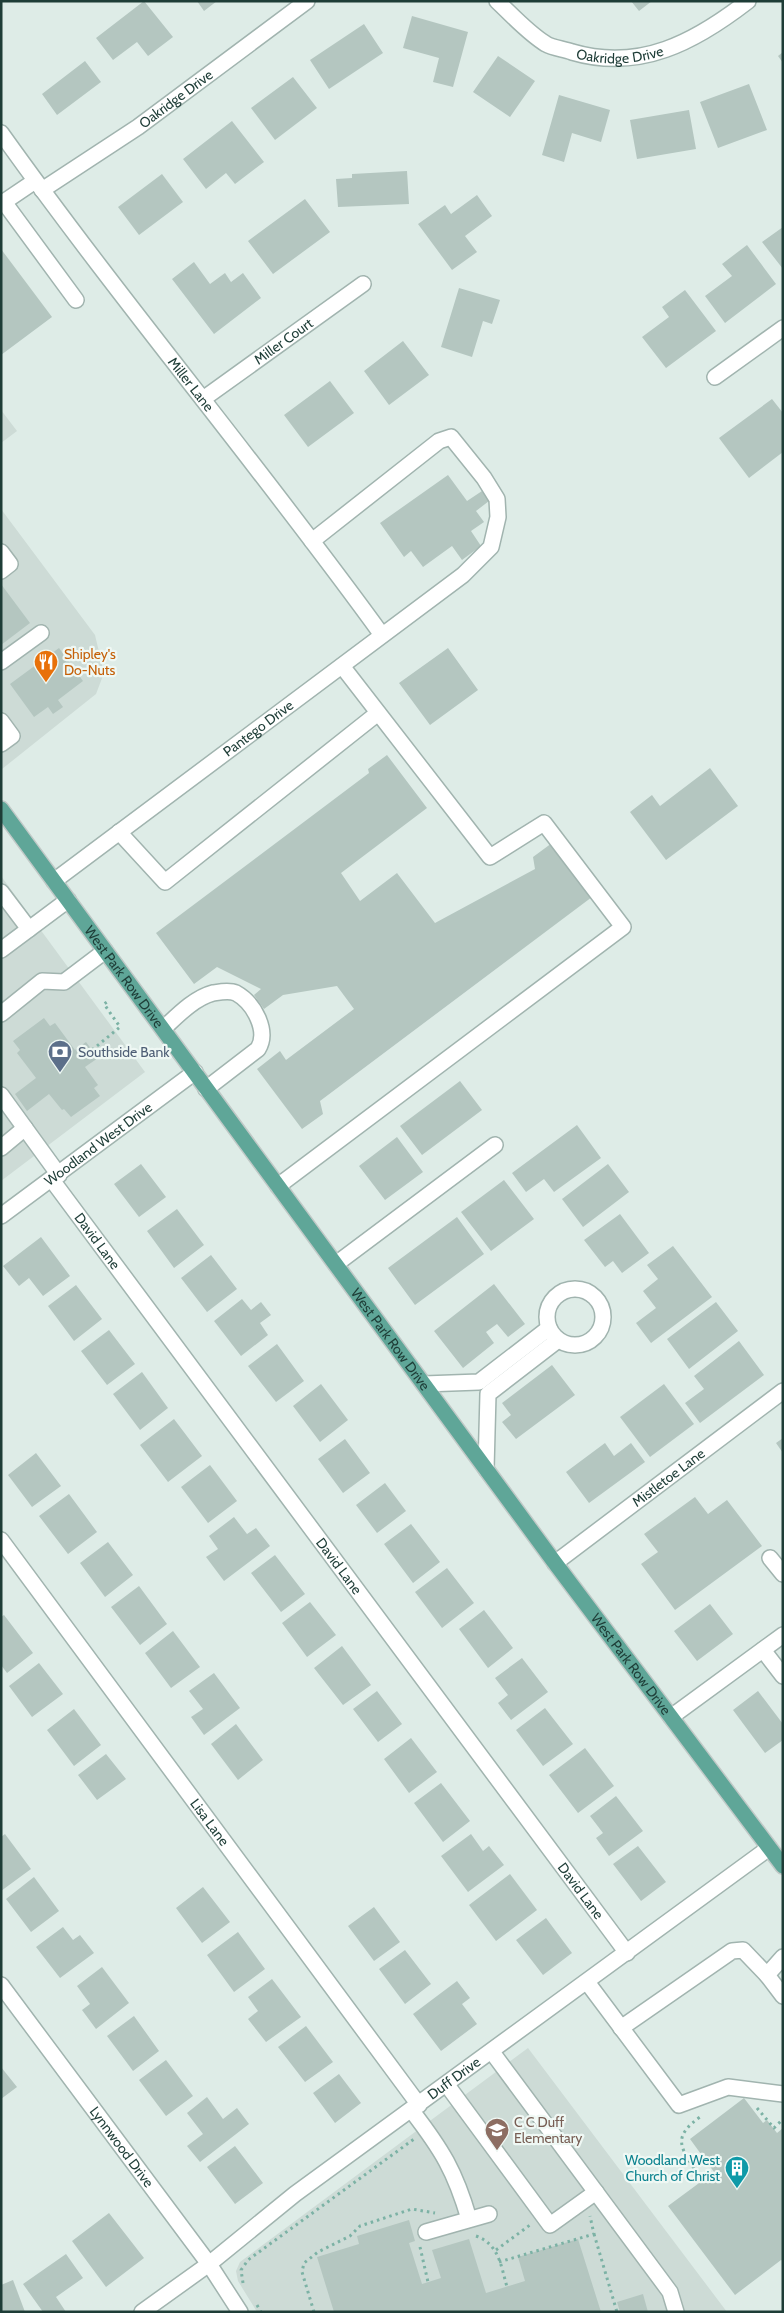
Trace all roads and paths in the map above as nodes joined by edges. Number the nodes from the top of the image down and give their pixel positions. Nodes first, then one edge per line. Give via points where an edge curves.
1 (306, 1) edge
2 (496, 1) edge
3 (748, 1) edge
4 (1, 133) edge
5 (38, 185) junction
6 (3, 203) edge
7 (363, 284) dead end
8 (76, 300) dead end
9 (783, 328) edge
10 (715, 377) dead end
11 (203, 398) junction
12 (312, 541) junction
13 (1, 552) edge
14 (1, 571) edge
15 (41, 633) dead end
16 (382, 635) junction
17 (1, 662) edge
18 (342, 666) junction
19 (378, 713) junction
20 (1, 721) edge
21 (7, 740) edge
22 (1, 809) edge
23 (119, 832) junction
24 (54, 880) junction
25 (1, 892) edge
26 (68, 900) junction
27 (29, 929) junction
28 (1, 950) edge
29 (105, 951) junction
30 (110, 1000) dead end
31 (1, 1014) edge
32 (163, 1029) junction
33 (92, 1050) dead end
34 (194, 1072) junction
35 (206, 1088) junction
36 (1, 1095) edge
37 (26, 1128) junction
38 (495, 1145) dead end
39 (1, 1148) edge
40 (56, 1177) junction
41 (278, 1186) junction
42 (1, 1216) edge
43 (336, 1264) junction
44 (553, 1334) dead end
45 (424, 1384) junction
46 (483, 1388) junction
47 (783, 1391) edge
48 (486, 1469) junction
49 (1, 1540) edge
50 (770, 1558) dead end
51 (556, 1563) junction
52 (783, 1574) edge
53 (783, 1635) edge
54 (763, 1650) junction
55 (783, 1676) edge
56 (672, 1717) junction
57 (769, 1848) junction
58 (783, 1866) edge
59 (627, 1952) junction
60 (783, 1957) edge
61 (767, 1975) junction
62 (587, 1982) junction
63 (1, 1985) edge
64 (783, 1996) edge
65 (621, 2028) junction
66 (492, 2052) junction
67 (447, 2085) junction
68 (783, 2094) edge
69 (754, 2104) dead end
70 (416, 2108) junction
71 (702, 2115) dead end
72 (783, 2119) edge
73 (427, 2130) junction
74 (694, 2168) dead end
75 (596, 2192) junction
76 (489, 2214) dead end
77 (542, 2216) junction
78 (469, 2219) junction
79 (451, 2225) junction
80 (594, 2234) dead end
81 (474, 2235) dead end
82 (425, 2239) joint
83 (496, 2250) junction
84 (209, 2264) junction
85 (428, 2282) dead end
86 (507, 2287) dead end
87 (247, 2289) dead end
88 (252, 2297) dead end
89 (142, 2312) edge
90 (240, 2312) edge
91 (261, 2312) edge
92 (314, 2312) edge
93 (617, 2312) edge
94 (676, 2312) edge

1 - 5 street, Oakridge Drive via 138,127
2 - 3 street, Oakridge Drive via 547,44 592,58 626,58 670,48 715,27
4 - 5 street, Miller Lane
5 - 6 street, Oakridge Drive
5 - 11 street, Miller Lane via 141,323
6 - 8 street
7 - 11 street, Miller Court
9 - 10 street
11 - 12 street, Miller Lane
12 - 16 street, Miller Lane
12 - 16 street, Pantego Drive via 432,447 451,437 484,478 497,499 498,517 491,547 463,575
13 - 14 street via 10,564
15 - 17 street
16 - 18 street, Pantego Drive
18 - 19 street
18 - 23 street, Pantego Drive
19 - 23 street via 166,882
19 - 41 street via 490,858 544,822 623,927
20 - 21 street
22 - 24 main road, West Park Row Drive
23 - 24 street, Pantego Drive
24 - 26 main road, West Park Row Drive
25 - 27 street
26 - 27 street
26 - 29 main road, West Park Row Drive
27 - 28 street
29 - 31 street via 64,982 42,981
29 - 32 main road, West Park Row Drive
30 - 33 path via 104,1004 120,1027
32 - 34 main road, West Park Row Drive
32 - 35 street via 191,1004 210,994 236,993 250,1008 263,1035 258,1049
34 - 35 main road, West Park Row Drive
34 - 40 street, Woodland West Drive
35 - 41 main road, West Park Row Drive
36 - 37 street, David Lane
37 - 39 street
37 - 40 street, David Lane
38 - 43 street
40 - 42 street, Woodland West Drive
40 - 59 street, David Lane via 486,1765
41 - 43 main road, West Park Row Drive
43 - 45 main road, West Park Row Drive
44 - 46 street
45 - 46 street
45 - 48 main road, West Park Row Drive
46 - 48 street
47 - 51 street, Mistletoe Lane
48 - 51 main road, West Park Row Drive
49 - 70 street, Lisa Lane
50 - 52 street
51 - 56 main road, West Park Row Drive
53 - 54 street
54 - 55 street
54 - 56 street
56 - 57 main road, West Park Row Drive
57 - 58 main road, West Park Row Drive
57 - 59 street, Duff Drive
59 - 62 street, Duff Drive
60 - 61 street
61 - 64 street
61 - 65 street via 743,1950 732,1951
62 - 65 street
62 - 66 street, Duff Drive
63 - 84 street, Lynnwood Drive
65 - 68 street via 679,2105 728,2087
66 - 67 street, Duff Drive
66 - 75 street
67 - 70 street, Duff Drive
67 - 77 street
69 - 72 path via 774,2128
70 - 73 street, Lisa Lane
70 - 84 street, Duff Drive via 295,2194
71 - 74 path via 689,2125 682,2138 682,2151
73 - 78 street, Lisa Lane via 441,2148 459,2184
73 - 87 path via 248,2260 241,2270 242,2282
75 - 77 street via 550,2225
75 - 94 street via 670,2292
76 - 78 street
77 - 83 path
78 - 79 street
79 - 82 street
79 - 92 path via 431,2211 412,2209 360,2226 350,2236 318,2252 304,2263 302,2272
80 - 93 path
81 - 83 path
82 - 85 path via 418,2247
83 - 86 path
84 - 89 street, Duff Drive
84 - 90 street, Lynnwood Drive
88 - 91 path

